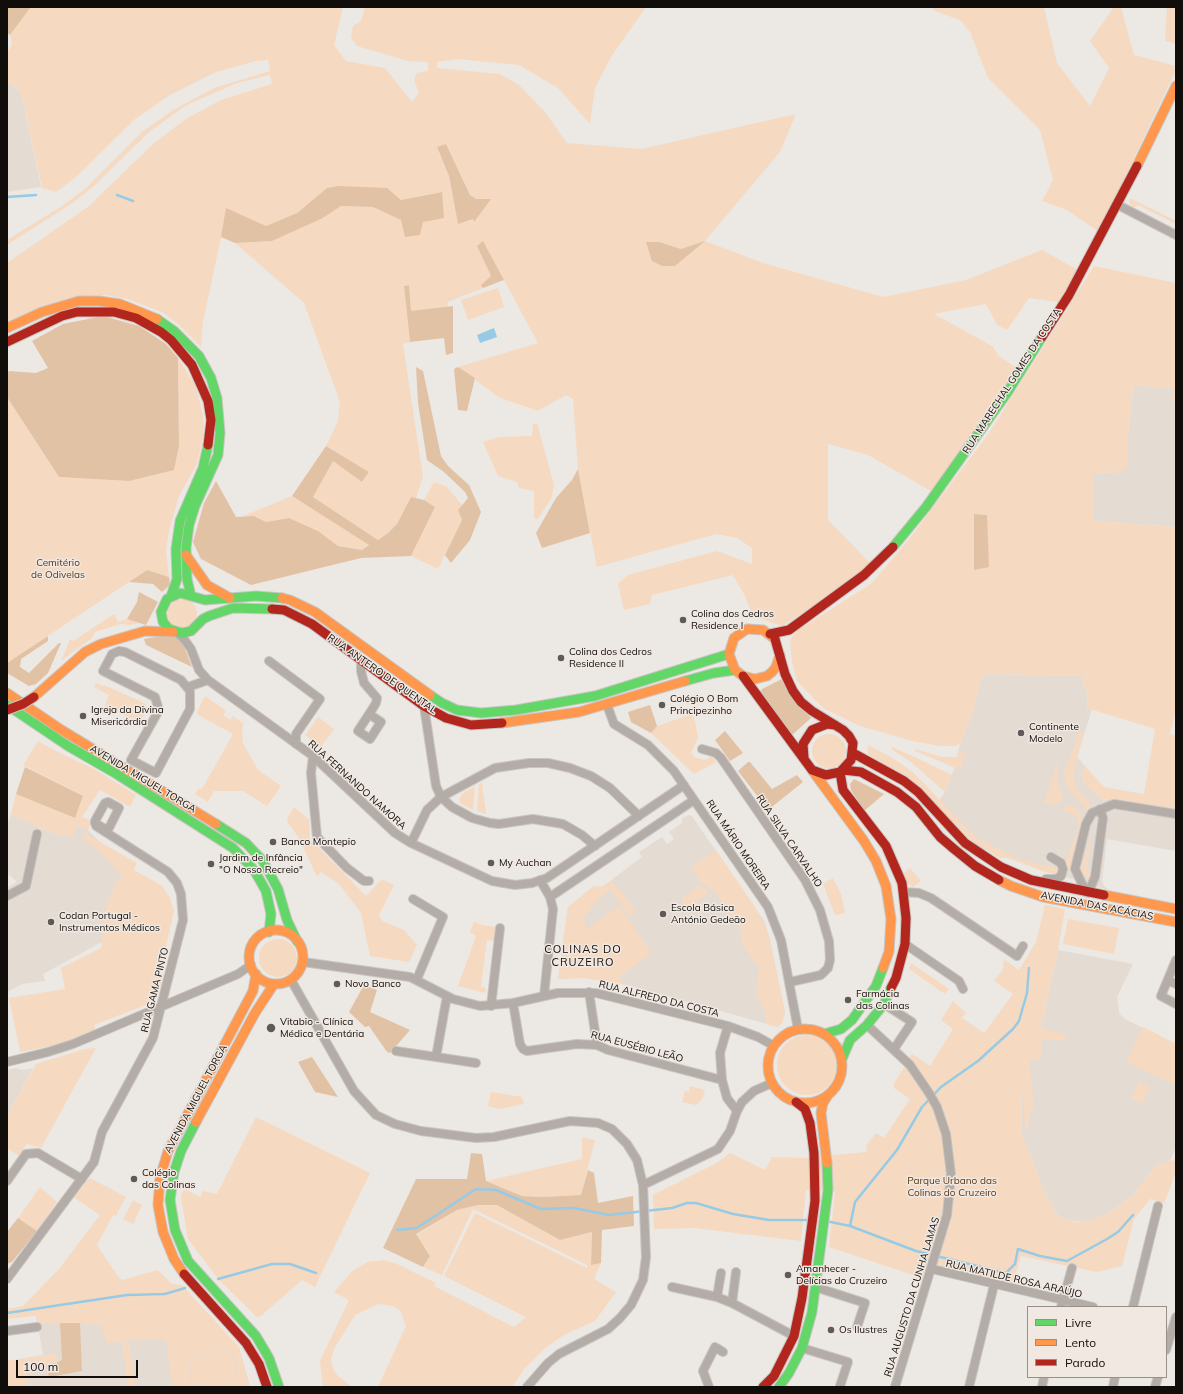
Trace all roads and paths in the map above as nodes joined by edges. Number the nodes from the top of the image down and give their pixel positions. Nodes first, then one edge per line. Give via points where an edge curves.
1 (1176, 86) edge
2 (1118, 205) junction
3 (1176, 235) edge
4 (7, 328) edge
5 (7, 342) edge
6 (186, 554) junction
7 (171, 596) junction
8 (192, 596) junction
9 (230, 598) junction
10 (161, 612) junction
11 (197, 625) junction
12 (789, 630) junction
13 (145, 631) junction
14 (175, 632) junction
15 (770, 634) junction
16 (191, 649) junction
17 (780, 653) junction
18 (729, 654) junction
19 (361, 660) junction
20 (269, 661) dead end
21 (735, 670) junction
22 (743, 676) junction
23 (208, 680) junction
24 (188, 687) junction
25 (7, 693) edge
26 (7, 705) edge
27 (607, 705) junction
28 (424, 706) junction
29 (7, 710) edge
30 (369, 714) dead end
31 (836, 726) junction
32 (296, 744) junction
33 (702, 749) dead end
34 (853, 753) junction
35 (313, 756) junction
36 (804, 758) junction
37 (812, 770) junction
38 (842, 771) junction
39 (684, 785) junction
40 (441, 798) junction
41 (694, 800) junction
42 (1100, 809) junction
43 (1176, 814) edge
44 (639, 816) junction
45 (114, 821) junction
46 (95, 823) junction
47 (37, 834) dead end
48 (121, 842) junction
49 (411, 843) junction
50 (595, 846) junction
51 (1051, 857) dead end
52 (1021, 876) junction
53 (540, 880) junction
54 (369, 881) dead end
55 (903, 892) junction
56 (1087, 892) junction
57 (7, 896) edge
58 (550, 897) junction
59 (413, 899) dead end
60 (1176, 909) edge
61 (1176, 922) edge
62 (500, 928) dead end
63 (269, 932) junction
64 (298, 941) junction
65 (905, 944) junction
66 (1023, 946) dead end
67 (1176, 960) edge
68 (303, 962) junction
69 (251, 965) junction
70 (256, 974) junction
71 (417, 979) junction
72 (291, 980) junction
73 (790, 982) junction
74 (1172, 982) edge
75 (274, 984) junction
76 (963, 989) dead end
77 (589, 992) junction
78 (447, 996) junction
79 (544, 996) junction
80 (513, 1003) junction
81 (884, 1004) junction
82 (1176, 1004) edge
83 (491, 1006) junction
84 (162, 1008) junction
85 (867, 1025) junction
86 (728, 1026) junction
87 (798, 1030) junction
88 (824, 1034) junction
89 (596, 1045) junction
90 (774, 1046) junction
91 (894, 1049) junction
92 (396, 1051) dead end
93 (436, 1057) junction
94 (842, 1059) junction
95 (7, 1062) edge
96 (476, 1063) dead end
97 (722, 1080) junction
98 (772, 1083) junction
99 (828, 1096) junction
100 (796, 1102) junction
101 (737, 1111) junction
102 (82, 1179) junction
103 (7, 1182) edge
104 (643, 1185) junction
105 (1158, 1206) dead end
106 (1072, 1268) dead end
107 (932, 1269) junction
108 (736, 1272) dead end
109 (721, 1273) dead end
110 (7, 1279) edge
111 (994, 1285) junction
112 (815, 1286) junction
113 (672, 1287) dead end
114 (717, 1297) junction
115 (732, 1303) junction
116 (1062, 1304) edge
117 (1083, 1306) edge
118 (1133, 1306) edge
119 (1172, 1322) edge
120 (37, 1327) dead end
121 (857, 1327) dead end
122 (7, 1331) edge
123 (794, 1336) junction
124 (1167, 1345) edge
125 (802, 1348) junction
126 (724, 1352) dead end
127 (782, 1386) edge
128 (840, 1386) edge
129 (267, 1387) edge
130 (279, 1387) edge
131 (527, 1387) edge
132 (709, 1387) edge
133 (762, 1387) edge
134 (895, 1387) edge
135 (969, 1387) edge

1 - 2 main road, RUA MARECHAL GOMES DA COSTA
2 - 3 street
2 - 12 main road, RUA MARECHAL GOMES DA COSTA via 1069,295 1007,393 926,507 885,556 864,575
4 - 6 main road via 61,305 79,301 99,301 138,310 154,317 174,331 198,356 211,378 217,398 220,433 214,467 195,506 189,525
5 - 7 main road via 62,316 77,312 114,312 141,321 161,332 192,365 208,401 210,436 203,468 180,521 176,549 177,579
6 - 8 main road via 187,585
6 - 9 main road via 207,585
7 - 8 main road, RUA ANTERO DE QUENTAL via 180,593
7 - 10 main road via 164,603
8 - 9 main road, RUA ANTERO DE QUENTAL via 205,600
8 - 11 main road via 201,610
9 - 18 main road, RUA ANTERO DE QUENTAL via 275,597 302,605 442,704 469,712 504,711 595,696
10 - 13 main road via 157,621
10 - 14 main road via 165,626
11 - 14 main road, RUA ANTERO DE QUENTAL via 187,633
11 - 16 street
11 - 19 main road, RUA ANTERO DE QUENTAL via 209,616 233,608 259,607 284,610 312,624
12 - 15 main road, RUA MARECHAL GOMES DA COSTA
12 - 17 main road, RUA MARECHAL GOMES DA COSTA
13 - 14 main road, RUA ANTERO DE QUENTAL
13 - 29 main road, bridge via 109,640 85,652 34,697
14 - 16 street
15 - 17 main road via 778,644
15 - 18 main road via 755,628 747,629 734,638
16 - 23 street, RUA FERNANDO NAMORA via 199,670
17 - 22 main road via 776,667 767,676 755,679
17 - 31 main road via 793,691 801,702
18 - 21 main road
19 - 28 main road, RUA ANTERO DE QUENTAL
19 - 30 street via 364,683 377,698
20 - 32 street via 320,699 296,734
21 - 22 main road
21 - 27 main road, RUA ANTERO DE QUENTAL via 714,673
22 - 36 main road
23 - 24 street
23 - 32 street, RUA FERNANDO NAMORA
24 - 24 street via 180,680 125,652 118,651 112,654 104,672 155,697 159,710 131,760 156,773 190,709 191,697
25 - 64 main road, AVENIDA MIGUEL TORGA via 246,843 263,861 274,880 287,920
26 - 63 main road, AVENIDA MIGUEL TORGA via 68,746 233,848 254,870 266,891 271,914
27 - 28 main road, RUA ANTERO DE QUENTAL via 579,712 480,725 453,721
27 - 39 street, RUA MÁRIO MOREIRA via 614,724 655,751
28 - 40 street via 436,786
31 - 34 main road via 849,736 853,743
31 - 36 main road via 827,724 812,730 803,744
32 - 35 street, RUA FERNANDO NAMORA
33 - 73 street, RUA SILVA CARVALHO via 716,753 721,758 805,880 820,910 828,941 828,968 821,974
34 - 38 main road
34 - 52 main road, AVENIDA DAS ACÁCIAS via 904,781 918,792 965,843 990,861
35 - 49 street, RUA FERNANDO NAMORA via 395,833
35 - 54 street via 311,773 317,837 348,868 364,881
36 - 37 main road
37 - 38 main road, AVENIDA DAS ACÁCIAS via 826,775
37 - 88 main road via 876,861 886,886 891,919 889,952 876,986 852,1020 841,1029
38 - 55 main road via 843,790 886,846
38 - 61 main road, AVENIDA DAS ACÁCIAS via 861,772 897,792 916,807 940,837 954,849 975,866 1011,886 1043,897
39 - 41 street, RUA MÁRIO MOREIRA
39 - 44 street, RUA FERNANDO NAMORA
40 - 44 street via 495,768 548,763 592,776 610,788
40 - 49 street via 427,810
40 - 50 street via 452,807 482,821 499,824 533,818 563,824
41 - 58 street
41 - 73 street, RUA MÁRIO MOREIRA via 773,917
42 - 43 street via 1114,804
42 - 56 street via 1103,818 1095,877
42 - 56 street via 1089,817 1076,860 1076,873
44 - 50 street, RUA FERNANDO NAMORA
45 - 46 street via 107,828
45 - 46 street via 119,808 107,802
45 - 48 street via 115,834
46 - 48 street, RUA GAMA PINTO via 100,830
47 - 57 street via 26,886
48 - 84 street, RUA GAMA PINTO via 168,872 177,883 181,894 182,920
49 - 53 street, RUA FERNANDO NAMORA via 492,881 515,885
50 - 53 street, RUA FERNANDO NAMORA via 554,874
51 - 52 street via 1061,863 1061,876 1056,879
52 - 56 main road, AVENIDA DAS ACÁCIAS
53 - 58 street
55 - 65 main road
55 - 66 street via 919,893 932,898 1017,956
56 - 60 main road, AVENIDA DAS ACÁCIAS
58 - 79 street via 553,909
59 - 71 street via 442,917
62 - 83 street
63 - 64 main road via 284,932
63 - 69 main road via 259,937 253,945
64 - 68 main road
65 - 76 street via 959,981
65 - 81 main road via 901,966
67 - 74 street
68 - 71 street, RUA ALFREDO DA COSTA via 377,971
68 - 72 main road
69 - 70 main road
69 - 84 street via 238,974
70 - 75 main road via 264,981
70 - 129 main road, AVENIDA MIGUEL TORGA via 253,991 168,1151 160,1178 158,1205 163,1232 174,1259 246,1343 259,1364
71 - 78 street, RUA ALFREDO DA COSTA
72 - 75 main road
72 - 104 street via 354,1091 376,1115 395,1124 421,1131 476,1138 494,1137 570,1121 598,1123 612,1129 627,1144 637,1160
73 - 87 street, RUA MÁRIO MOREIRA
74 - 82 street via 1161,996
75 - 130 main road, AVENIDA MIGUEL TORGA via 255,1012 181,1151 174,1172 170,1200 174,1230 188,1261 256,1336
77 - 79 street, RUA ALFREDO DA COSTA
77 - 86 street, RUA ALFREDO DA COSTA
77 - 89 street
78 - 83 street, RUA ALFREDO DA COSTA via 470,1004
78 - 93 street
79 - 80 street, RUA ALFREDO DA COSTA
80 - 83 street, RUA ALFREDO DA COSTA
80 - 89 street, RUA EUSÉBIO LEÃO via 520,1044 524,1050 530,1052 577,1044
81 - 85 main road
81 - 91 street via 912,1022
84 - 95 street via 64,1048
84 - 102 street, RUA GAMA PINTO via 153,1038 102,1132 94,1162
85 - 91 street, RUA AUGUSTO DA CUNHA LAMAS
85 - 94 main road via 850,1040
86 - 90 street, RUA ALFREDO DA COSTA
86 - 97 street via 720,1053
87 - 88 main road via 812,1029
87 - 90 main road via 784,1035
88 - 94 main road via 835,1043
89 - 97 street, RUA EUSÉBIO LEÃO
90 - 98 main road via 768,1068
91 - 107 street, RUA AUGUSTO DA CUNHA LAMAS via 910,1065 929,1093 946,1134 952,1174 949,1204
92 - 93 street
93 - 96 street
94 - 99 main road via 840,1079
97 - 101 street via 727,1098
98 - 100 main road via 780,1094
98 - 101 street via 754,1091 742,1102
99 - 100 main road via 812,1102
99 - 112 main road via 821,1113 828,1174
100 - 123 main road via 805,1109 810,1124 814,1153 815,1201 802,1298
101 - 104 street via 730,1131 718,1149
102 - 103 street via 38,1153 26,1154
102 - 110 street, RUA GAMA PINTO
104 - 131 street via 646,1257 643,1280 631,1305 608,1329 553,1358
105 - 118 street
106 - 116 street
107 - 111 street, RUA MATILDE ROSA ARAÚJO
107 - 134 street, RUA AUGUSTO DA CUNHA LAMAS
108 - 115 street
109 - 114 street
111 - 116 street, RUA MATILDE ROSA ARAÚJO
111 - 135 street
112 - 121 street via 865,1302
112 - 125 main road
113 - 114 street
114 - 115 street
115 - 123 street
116 - 117 street, RUA MATILDE ROSA ARAÚJO
119 - 124 street
120 - 122 street
123 - 133 main road via 774,1376
125 - 127 main road
125 - 128 street via 848,1362
126 - 132 street via 715,1347 703,1371

